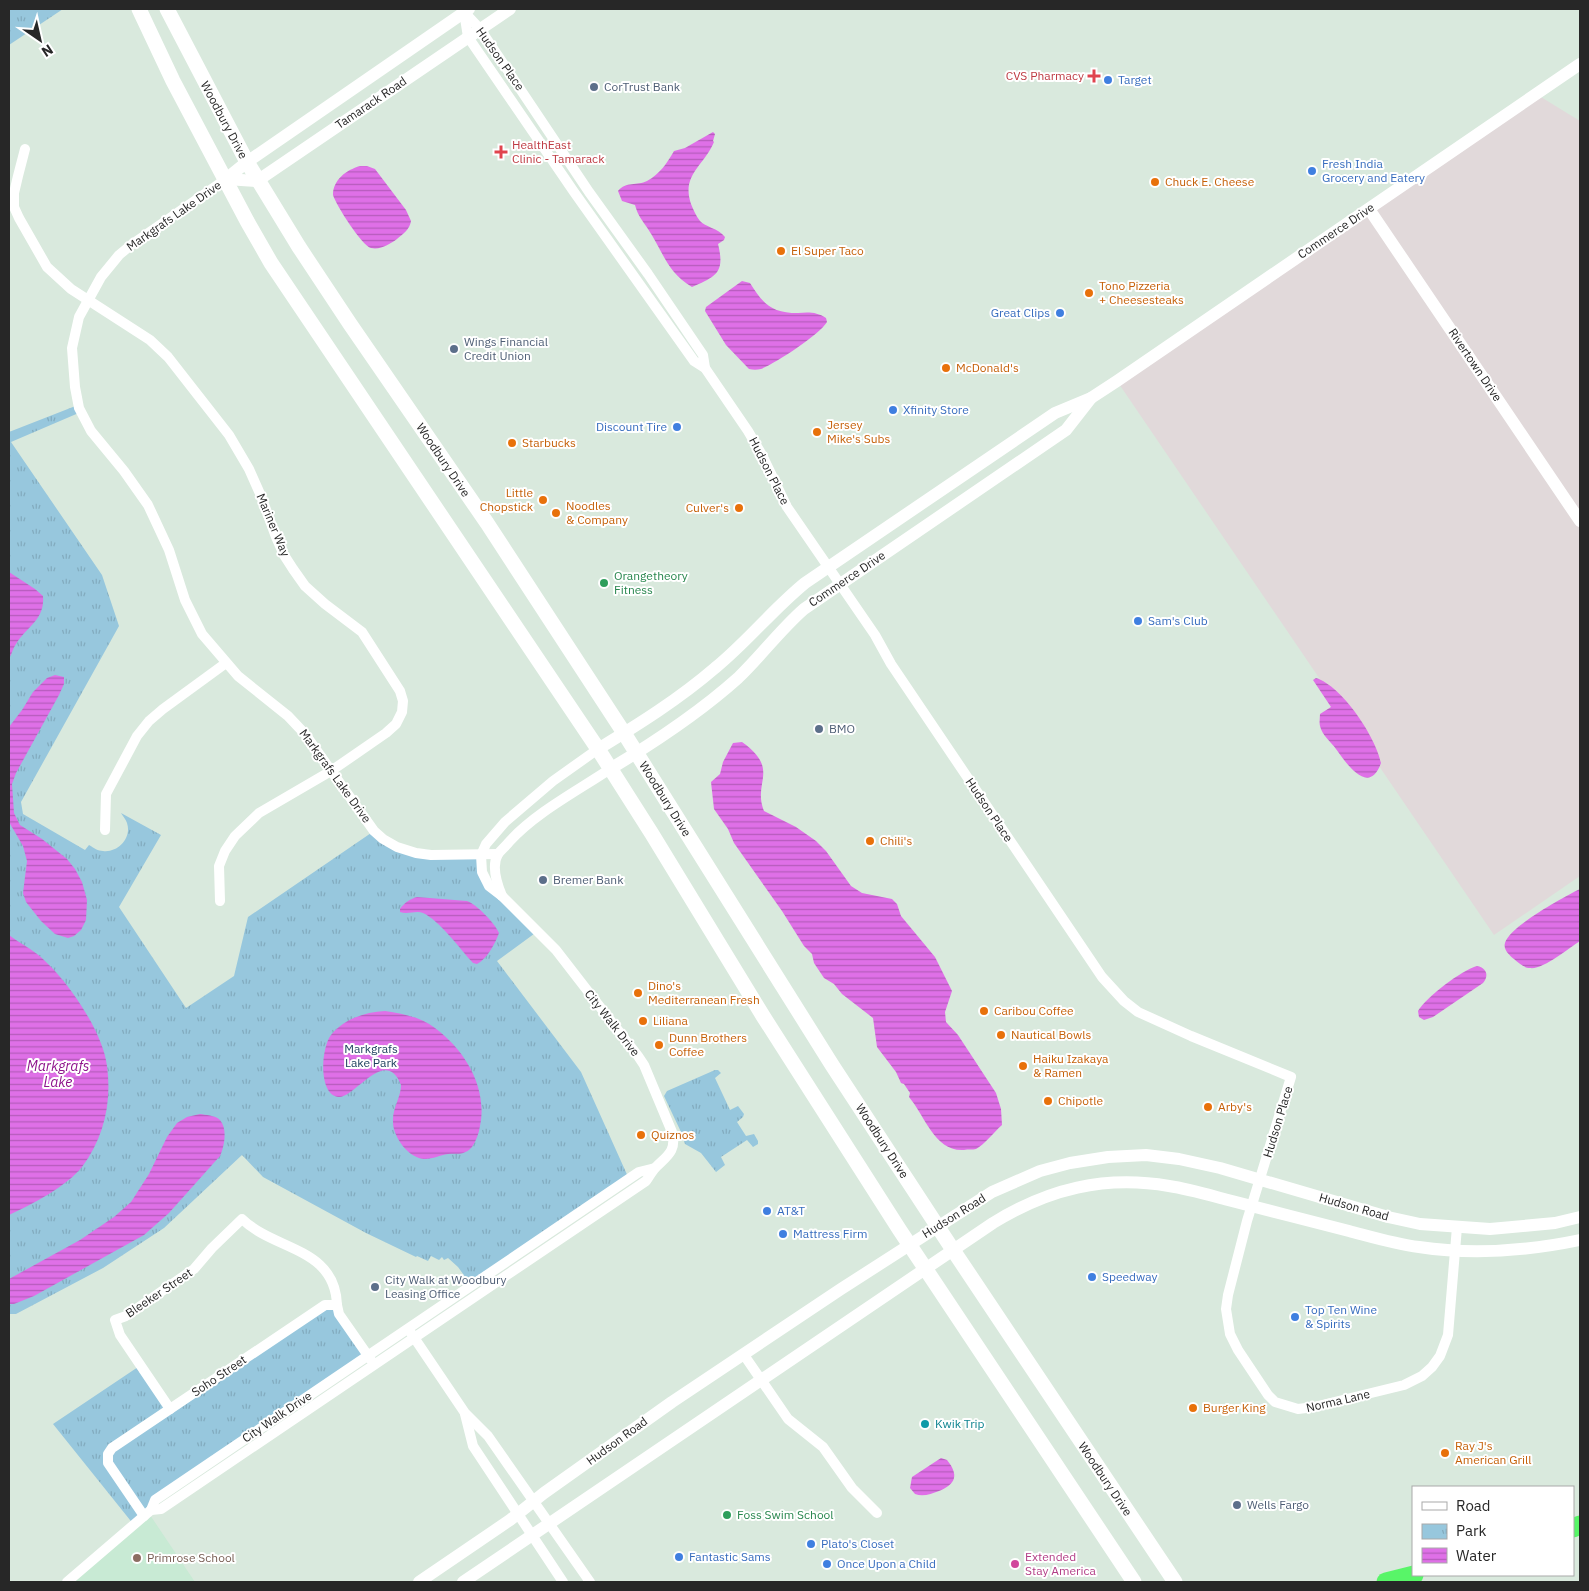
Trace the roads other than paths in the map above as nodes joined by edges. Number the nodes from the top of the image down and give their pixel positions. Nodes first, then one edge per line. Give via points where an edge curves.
1 (139, 9) edge
2 (167, 9) edge
3 (510, 9) edge
4 (465, 10) edge
5 (480, 29) junction
6 (468, 37) junction
7 (1580, 64) edge
8 (25, 149) dead end
9 (247, 162) junction
10 (226, 179) junction
11 (257, 180) junction
12 (1369, 209) junction
13 (88, 301) junction
14 (705, 368) junction
15 (1091, 398) junction
16 (1580, 521) edge
17 (828, 567) junction
18 (840, 584) junction
19 (226, 663) junction
20 (624, 733) junction
21 (598, 749) junction
22 (636, 753) junction
23 (610, 769) junction
24 (331, 771) junction
25 (105, 830) dead end
26 (498, 854) junction
27 (481, 855) junction
28 (502, 896) junction
29 (220, 901) dead end
30 (1260, 1180) junction
31 (1252, 1206) junction
32 (1580, 1217) edge
33 (938, 1226) junction
34 (1457, 1227) junction
35 (1580, 1240) edge
36 (909, 1244) junction
37 (953, 1250) junction
38 (1455, 1251) junction
39 (925, 1269) junction
40 (337, 1305) junction
41 (411, 1333) junction
42 (744, 1355) junction
43 (370, 1360) junction
44 (761, 1380) junction
45 (170, 1409) junction
46 (465, 1413) junction
47 (533, 1502) junction
48 (147, 1513) junction
49 (876, 1513) dead end
50 (518, 1514) junction
51 (550, 1523) junction
52 (532, 1536) junction
53 (1412, 1576) edge
54 (67, 1582) edge
55 (419, 1582) edge
56 (463, 1582) edge
57 (563, 1582) edge
58 (590, 1582) edge
59 (1134, 1582) edge
60 (1175, 1582) edge
61 (1386, 1582) edge

1 - 10 main road via 173,81
2 - 9 main road, Woodbury Drive
3 - 5 street, Tamarack Road
4 - 5 street, Hudson Place
4 - 6 street, Hudson Place
4 - 9 street, Tamarack Road
5 - 6 street, Tamarack Road
5 - 14 street, Hudson Place via 703,355
6 - 11 street, Tamarack Road
6 - 14 street, Hudson Place via 694,361
7 - 12 street, Commerce Drive
8 - 13 street, Mariner Way via 14,206 47,267
9 - 10 street, Markgrafs Lake Drive
9 - 11 main road, Woodbury Drive
10 - 11 street
10 - 13 street, Markgrafs Lake Drive via 119,255 101,277
10 - 21 main road via 289,291
11 - 20 main road, Woodbury Drive
12 - 15 street, Commerce Drive
12 - 16 street, Rivertown Drive
13 - 19 street, Markgrafs Lake Drive via 79,317 72,348 79,408 99,444 124,471 148,505 170,550 185,600 202,634
13 - 24 street, Mariner Way via 150,340 168,356 229,435 249,469 276,537 293,569 305,586 362,632 400,691 402,712 396,724
14 - 17 street, Hudson Place via 748,431 787,507
15 - 17 street, Commerce Drive via 1055,412
15 - 18 street, Commerce Drive via 1066,430
17 - 18 street, Hudson Place
17 - 20 street, Commerce Drive via 782,602 702,680
18 - 22 street, Commerce Drive via 783,627 752,663 717,695
18 - 30 street, Hudson Place via 1102,977 1138,1012 1291,1077
19 - 24 street, Markgrafs Lake Drive via 288,716
19 - 25 street via 163,709 137,736 106,794
20 - 21 street, Commerce Drive
20 - 22 main road, Woodbury Drive
21 - 23 main road
21 - 27 street via 530,799 505,822
22 - 23 street, Commerce Drive
22 - 33 main road, Woodbury Drive
23 - 26 street via 534,820
23 - 36 main road
24 - 27 street, Markgrafs Lake Drive via 374,831 390,843 416,853
24 - 29 street, Mariner Way via 259,813 235,836 218,866
26 - 27 street, Markgrafs Lake Drive
26 - 28 street, City Walk Drive via 495,870
27 - 28 street, City Walk Drive via 482,872 487,883
28 - 41 street, City Walk Drive via 556,950 642,1062 673,1136 672,1147 669,1156 655,1168 639,1172
30 - 31 street, Norma Lane
30 - 33 street, Hudson Road via 1179,1159 1146,1154 1108,1156 1040,1171 1012,1182
30 - 34 street, Hudson Road via 1388,1217
31 - 37 street, Hudson Road via 1170,1186 1124,1182 1078,1187 1050,1194 1016,1209
31 - 38 street, Hudson Road via 1379,1239
31 - 38 street, Norma Lane via 1228,1295 1227,1322 1238,1350 1268,1395 1275,1402 1298,1409 1314,1408 1404,1385 1432,1367 1448,1335
32 - 34 street, Hudson Road via 1520,1227
33 - 36 street, Hudson Road
33 - 37 main road, Woodbury Drive
34 - 38 street, Norma Lane
35 - 38 street, Hudson Road via 1525,1249
36 - 39 main road
36 - 42 street, Hudson Road
37 - 39 street, Hudson Road
37 - 60 main road, Woodbury Drive
39 - 44 street, Hudson Road
39 - 59 main road
40 - 43 street via 339,1314
40 - 45 street, Soho Street via 321,1307
40 - 45 street, Bleeker Street via 331,1278 321,1265 254,1229 242,1219 194,1269 126,1316 115,1320 120,1335
41 - 43 street, City Walk Drive
41 - 46 street
42 - 44 street
42 - 47 street, Hudson Road via 646,1420
43 - 48 street, City Walk Drive via 155,1500
44 - 49 street via 788,1419 823,1447 850,1485
44 - 51 street, Hudson Road
45 - 48 street, Soho Street via 112,1448 108,1454 110,1467
46 - 47 street via 488,1436
46 - 50 street via 474,1446
47 - 50 street, Hudson Road
47 - 51 street
48 - 54 street, City Walk Drive
50 - 52 street
50 - 55 street, Hudson Road
51 - 52 street, Hudson Road
51 - 58 street
52 - 56 street, Hudson Road
52 - 57 street
53 - 61 highway

